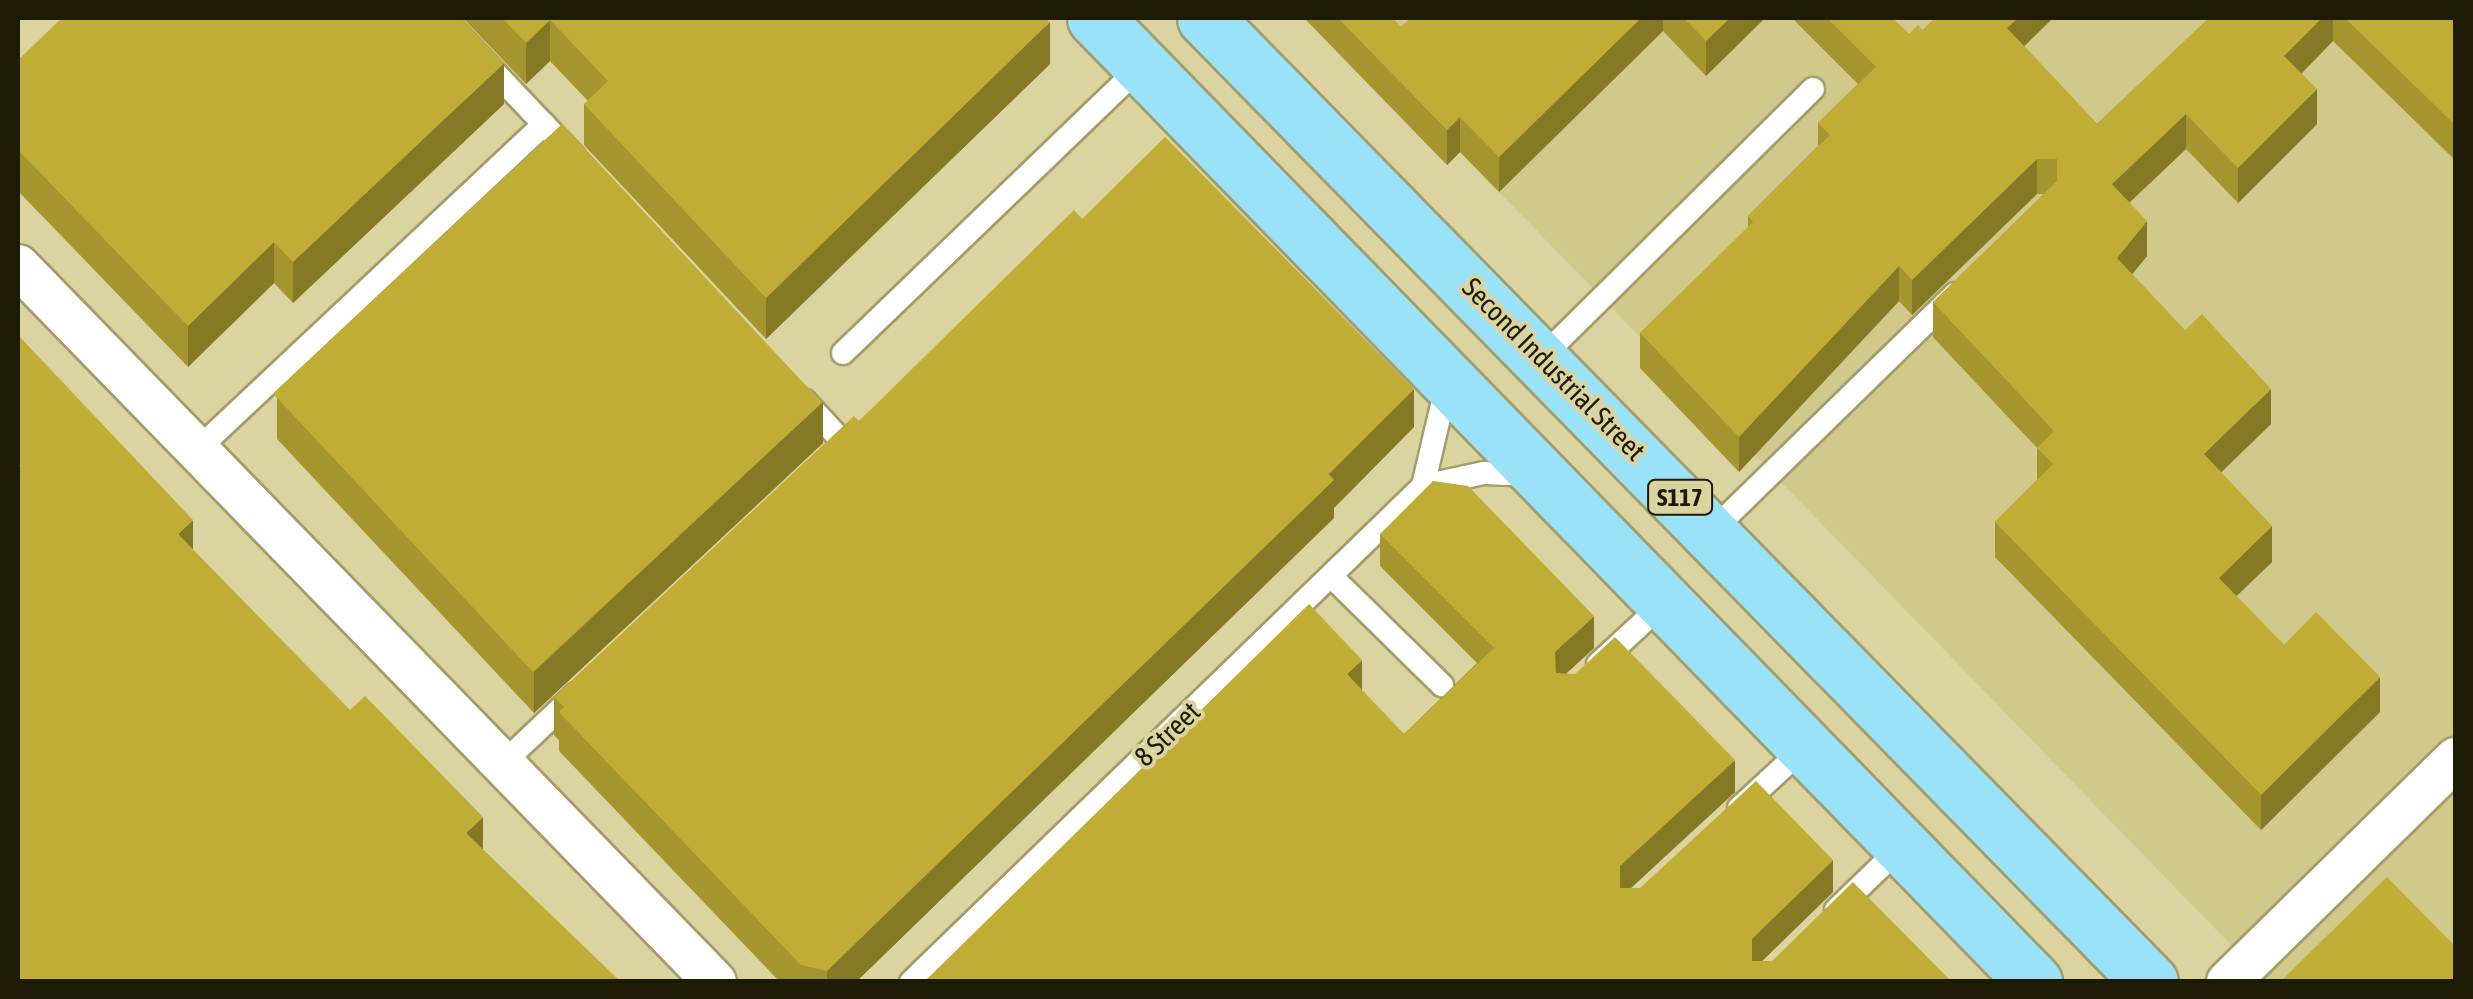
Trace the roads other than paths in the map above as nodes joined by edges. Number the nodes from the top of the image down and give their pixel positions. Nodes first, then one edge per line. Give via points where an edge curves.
1 (444, 18) edge
2 (1095, 18) edge
3 (1205, 18) edge
4 (1142, 65) junction
5 (1814, 89) dead end
6 (544, 124) junction
7 (585, 168) edge
8 (18, 266) edge
9 (1978, 272) edge
10 (843, 352) dead end
11 (1542, 357) junction
12 (1447, 377) junction
13 (789, 384) edge
14 (843, 442) edge
15 (197, 450) junction
16 (1546, 478) junction
17 (1423, 486) junction
18 (1713, 530) junction
19 (1331, 576) junction
20 (1665, 602) junction
21 (602, 669) edge
22 (1580, 680) edge
23 (1442, 686) dead end
24 (1804, 748) junction
25 (2456, 759) edge
26 (503, 762) junction
27 (1717, 828) edge
28 (1901, 846) junction
29 (1818, 928) edge
30 (715, 982) edge
31 (911, 982) edge
32 (2034, 982) edge
33 (2150, 982) edge
34 (2228, 982) edge

1 - 6 lane
2 - 4 main road
3 - 11 main road, Second Industrial Street / S117
4 - 10 lane
4 - 12 main road via 1186,124
5 - 11 lane
6 - 7 lane
6 - 15 lane
8 - 15 street
9 - 18 lane
11 - 18 main road, Second Industrial Street / S117
12 - 16 main road
12 - 17 lane
13 - 14 lane
15 - 26 street
16 - 17 lane via 1484,473
16 - 20 main road
17 - 19 lane, 8 Street
18 - 33 main road, Second Industrial Street / S117
19 - 23 lane
19 - 31 lane, 8 Street
20 - 22 lane
20 - 24 main road
21 - 26 lane
24 - 27 lane
24 - 28 main road
25 - 34 street
26 - 30 street
28 - 29 lane
28 - 32 main road

